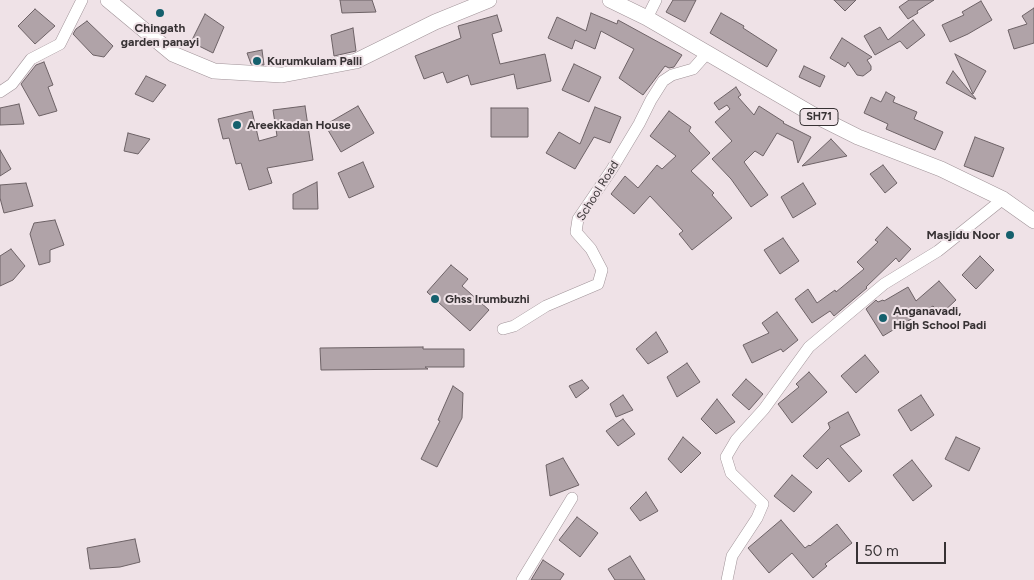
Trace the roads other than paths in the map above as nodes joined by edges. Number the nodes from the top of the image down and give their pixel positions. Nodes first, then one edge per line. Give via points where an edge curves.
1 (82, 0) edge
2 (108, 0) edge
3 (489, 0) edge
4 (610, 0) edge
5 (656, 0) edge
6 (646, 18) junction
7 (708, 52) junction
8 (0, 92) edge
9 (1003, 199) junction
10 (1034, 221) edge
11 (504, 329) dead end
12 (572, 498) dead end
13 (522, 580) edge
14 (727, 580) edge

1 - 8 street via 60,44 31,59 12,84
2 - 3 main road via 173,54 214,71 282,75 356,62 435,22
4 - 6 main road, SH71
5 - 6 street
6 - 7 main road, SH71
7 - 9 main road, SH71 via 812,114 858,137 941,169
7 - 11 street, School Road via 693,68 672,75 663,82 612,170 578,219 576,232 602,270 598,284 546,306
9 - 10 main road, SH71
9 - 14 street via 938,251 884,284 809,346 764,409 736,440 726,457 732,473 763,504 732,556
12 - 13 street

